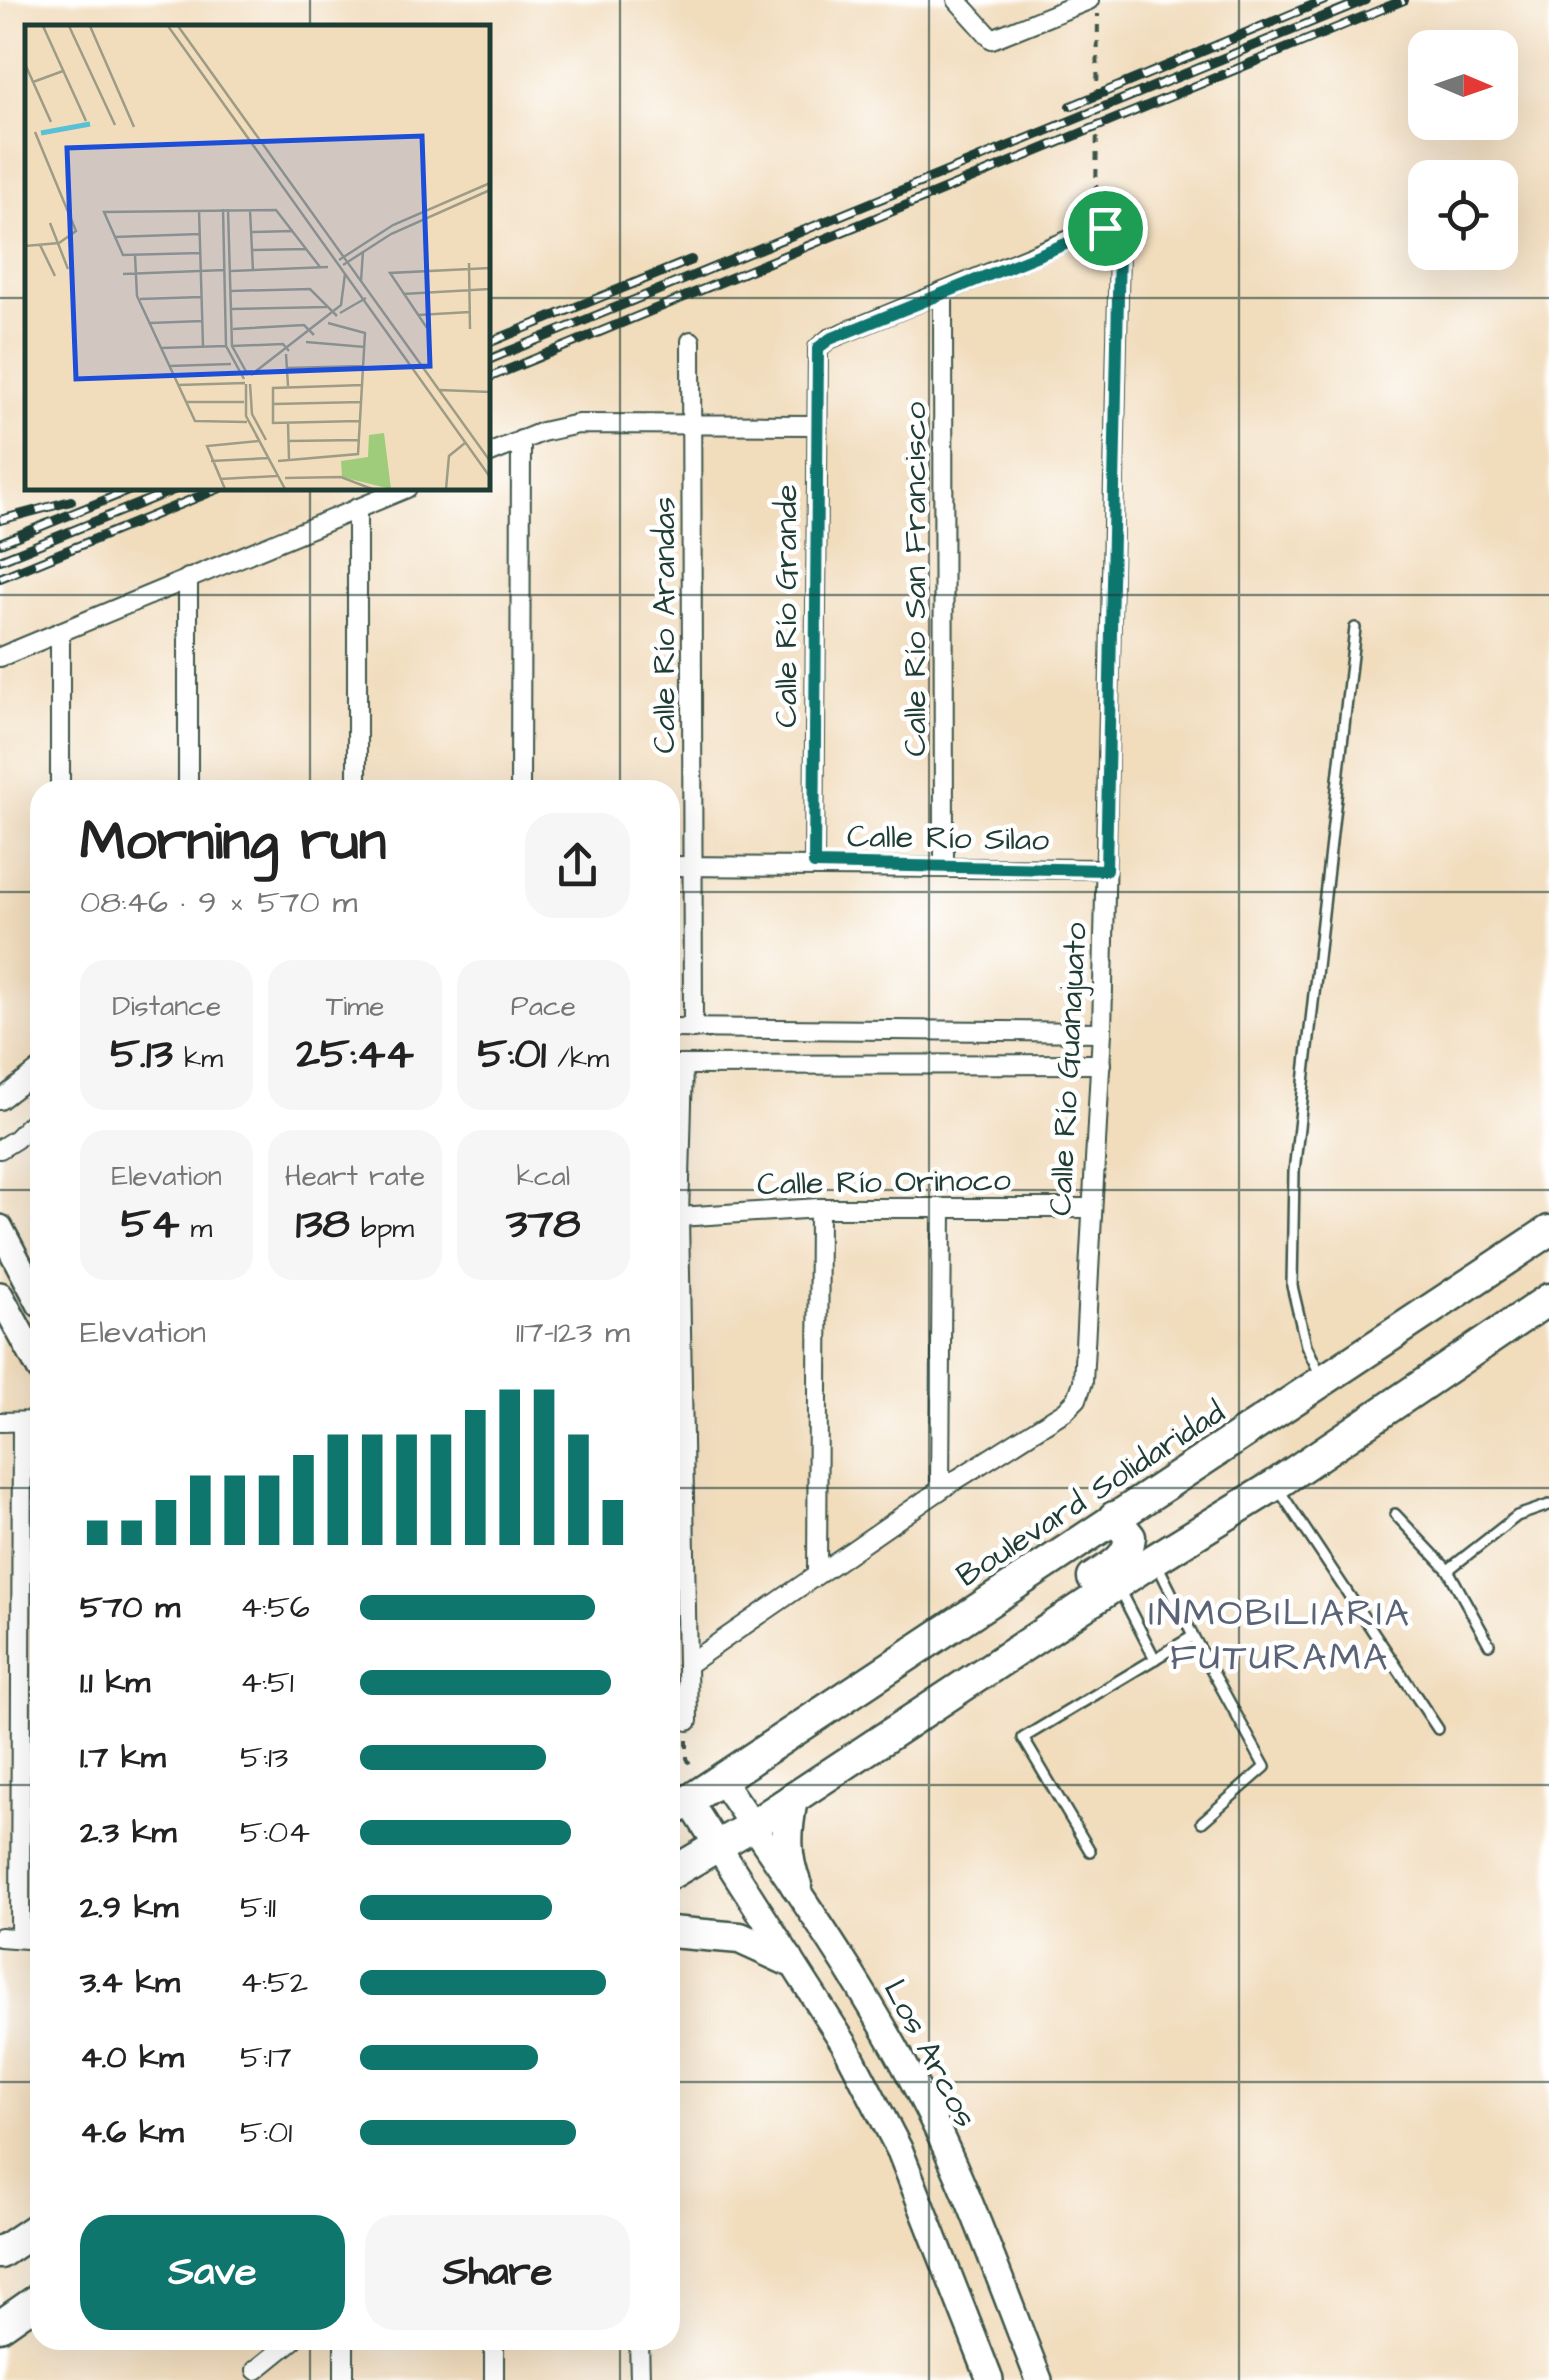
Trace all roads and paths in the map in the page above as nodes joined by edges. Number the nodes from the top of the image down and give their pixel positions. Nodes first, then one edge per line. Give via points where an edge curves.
1 (957, 0) edge
2 (1089, 0) edge
3 (1098, 0) edge
4 (1096, 229) junction
5 (943, 292) junction
6 (691, 341) dead end
7 (692, 424) junction
8 (816, 425) junction
9 (521, 440) junction
10 (490, 453) edge
11 (402, 490) edge
12 (357, 508) junction
13 (188, 578) junction
14 (1355, 628) dead end
15 (60, 632) junction
16 (0, 657) edge
17 (60, 780) edge
18 (188, 780) edge
19 (357, 780) edge
20 (520, 780) edge
21 (814, 864) junction
22 (680, 866) edge
23 (694, 866) junction
24 (944, 867) junction
25 (1106, 870) junction
26 (680, 1028) edge
27 (693, 1029) junction
28 (724, 1029) junction
29 (1102, 1032) junction
30 (723, 1064) junction
31 (1101, 1064) junction
32 (680, 1065) edge
33 (30, 1077) edge
34 (0, 1100) edge
35 (30, 1124) edge
36 (0, 1149) edge
37 (819, 1208) junction
38 (1090, 1208) junction
39 (942, 1209) junction
40 (680, 1217) edge
41 (0, 1228) edge
42 (1549, 1231) edge
43 (680, 1267) edge
44 (30, 1285) edge
45 (0, 1294) edge
46 (1548, 1301) edge
47 (30, 1350) edge
48 (1323, 1381) junction
49 (0, 1422) edge
50 (30, 1422) edge
51 (30, 1469) edge
52 (1275, 1485) junction
53 (940, 1490) junction
54 (1549, 1505) edge
55 (1395, 1514) dead end
56 (1114, 1517) junction
57 (1155, 1560) junction
58 (1448, 1570) junction
59 (817, 1573) junction
60 (1117, 1584) junction
61 (1194, 1636) junction
62 (1490, 1644) dead end
63 (1155, 1659) junction
64 (688, 1664) junction
65 (951, 1692) junction
66 (688, 1721) joint
67 (1438, 1729) dead end
68 (696, 1796) edge
69 (792, 1800) junction
70 (1202, 1822) dead end
71 (753, 1825) junction
72 (718, 1847) junction
73 (1090, 1851) dead end
74 (680, 1868) edge
75 (796, 1886) junction
76 (680, 1933) edge
77 (0, 1936) edge
78 (20, 1938) junction
79 (30, 1939) edge
80 (788, 1960) junction
81 (30, 2232) edge
82 (0, 2252) edge
83 (30, 2305) edge
84 (0, 2326) edge
85 (280, 2350) edge
86 (344, 2350) edge
87 (494, 2350) edge
88 (638, 2350) edge
89 (256, 2370) dead end
90 (344, 2380) edge
91 (494, 2380) edge
92 (640, 2380) edge
93 (990, 2380) edge
94 (1039, 2380) edge

1 - 2 street via 992,39
3 - 4 path
4 - 5 street
4 - 25 street, Calle Río Guanajuato via 1112,232 1119,248
5 - 8 street, Calle Río Grande via 818,348
5 - 24 street, Calle Río San Francisco
6 - 7 street, Calle Río Arandas
7 - 8 street
7 - 9 street via 578,424
7 - 23 street, Calle Río Arandas
8 - 21 street, Calle Río Grande
9 - 10 street
9 - 20 street
11 - 12 street
12 - 13 street
12 - 19 street
13 - 15 street
13 - 18 street
14 - 48 lane via 1294,1172 1292,1286
15 - 16 street
15 - 17 street
21 - 23 street, Calle Río Silao
21 - 24 street, Calle Río Silao
22 - 23 street, Calle Río Silao
23 - 27 street, Calle Río Arandas
24 - 25 street, Calle Río Silao
25 - 29 street, Calle Río Guanajuato
26 - 27 street
27 - 28 street
28 - 29 street
28 - 30 street
29 - 31 street, Calle Río Guanajuato
30 - 31 street
30 - 32 street
31 - 38 street, Calle Río Guanajuato
33 - 34 street
35 - 36 street
37 - 39 street, Calle Río Orinoco
37 - 40 street, Calle Río Orinoco
37 - 59 street
38 - 39 street, Calle Río Orinoco
38 - 53 street, Calle Río Guanajuato via 1084,1382 1076,1399
39 - 53 street
41 - 44 main road
42 - 48 highway, Boulevard Solidaridad
43 - 64 street
45 - 47 main road
46 - 52 highway
48 - 56 highway, Boulevard Solidaridad
49 - 50 street
51 - 78 street
52 - 57 highway
52 - 67 lane
53 - 59 street, Calle Río Guanajuato
54 - 58 lane via 1517,1516
55 - 58 lane
56 - 65 highway via 1130,1538 1122,1559 991,1650
56 - 68 highway, Boulevard Solidaridad
57 - 60 highway
57 - 61 lane
58 - 62 lane
59 - 64 street, Calle Río Guanajuato
60 - 63 lane
60 - 65 highway
61 - 63 lane
61 - 70 lane via 1264,1767
63 - 73 lane via 1023,1738
64 - 66 street
65 - 69 highway
66 - 68 path
68 - 71 main road, Los Arcos
68 - 72 main road
69 - 71 highway
69 - 75 highway via 786,1859
71 - 72 highway
71 - 75 main road, Los Arcos
72 - 74 highway
72 - 80 main road
75 - 94 main road, Los Arcos via 853,1974 954,2165
76 - 80 highway via 740,1938
77 - 78 street
78 - 79 street
80 - 93 main road via 845,2045 900,2151
81 - 82 highway
83 - 84 highway
85 - 89 street
86 - 90 street
87 - 91 street
88 - 92 street

